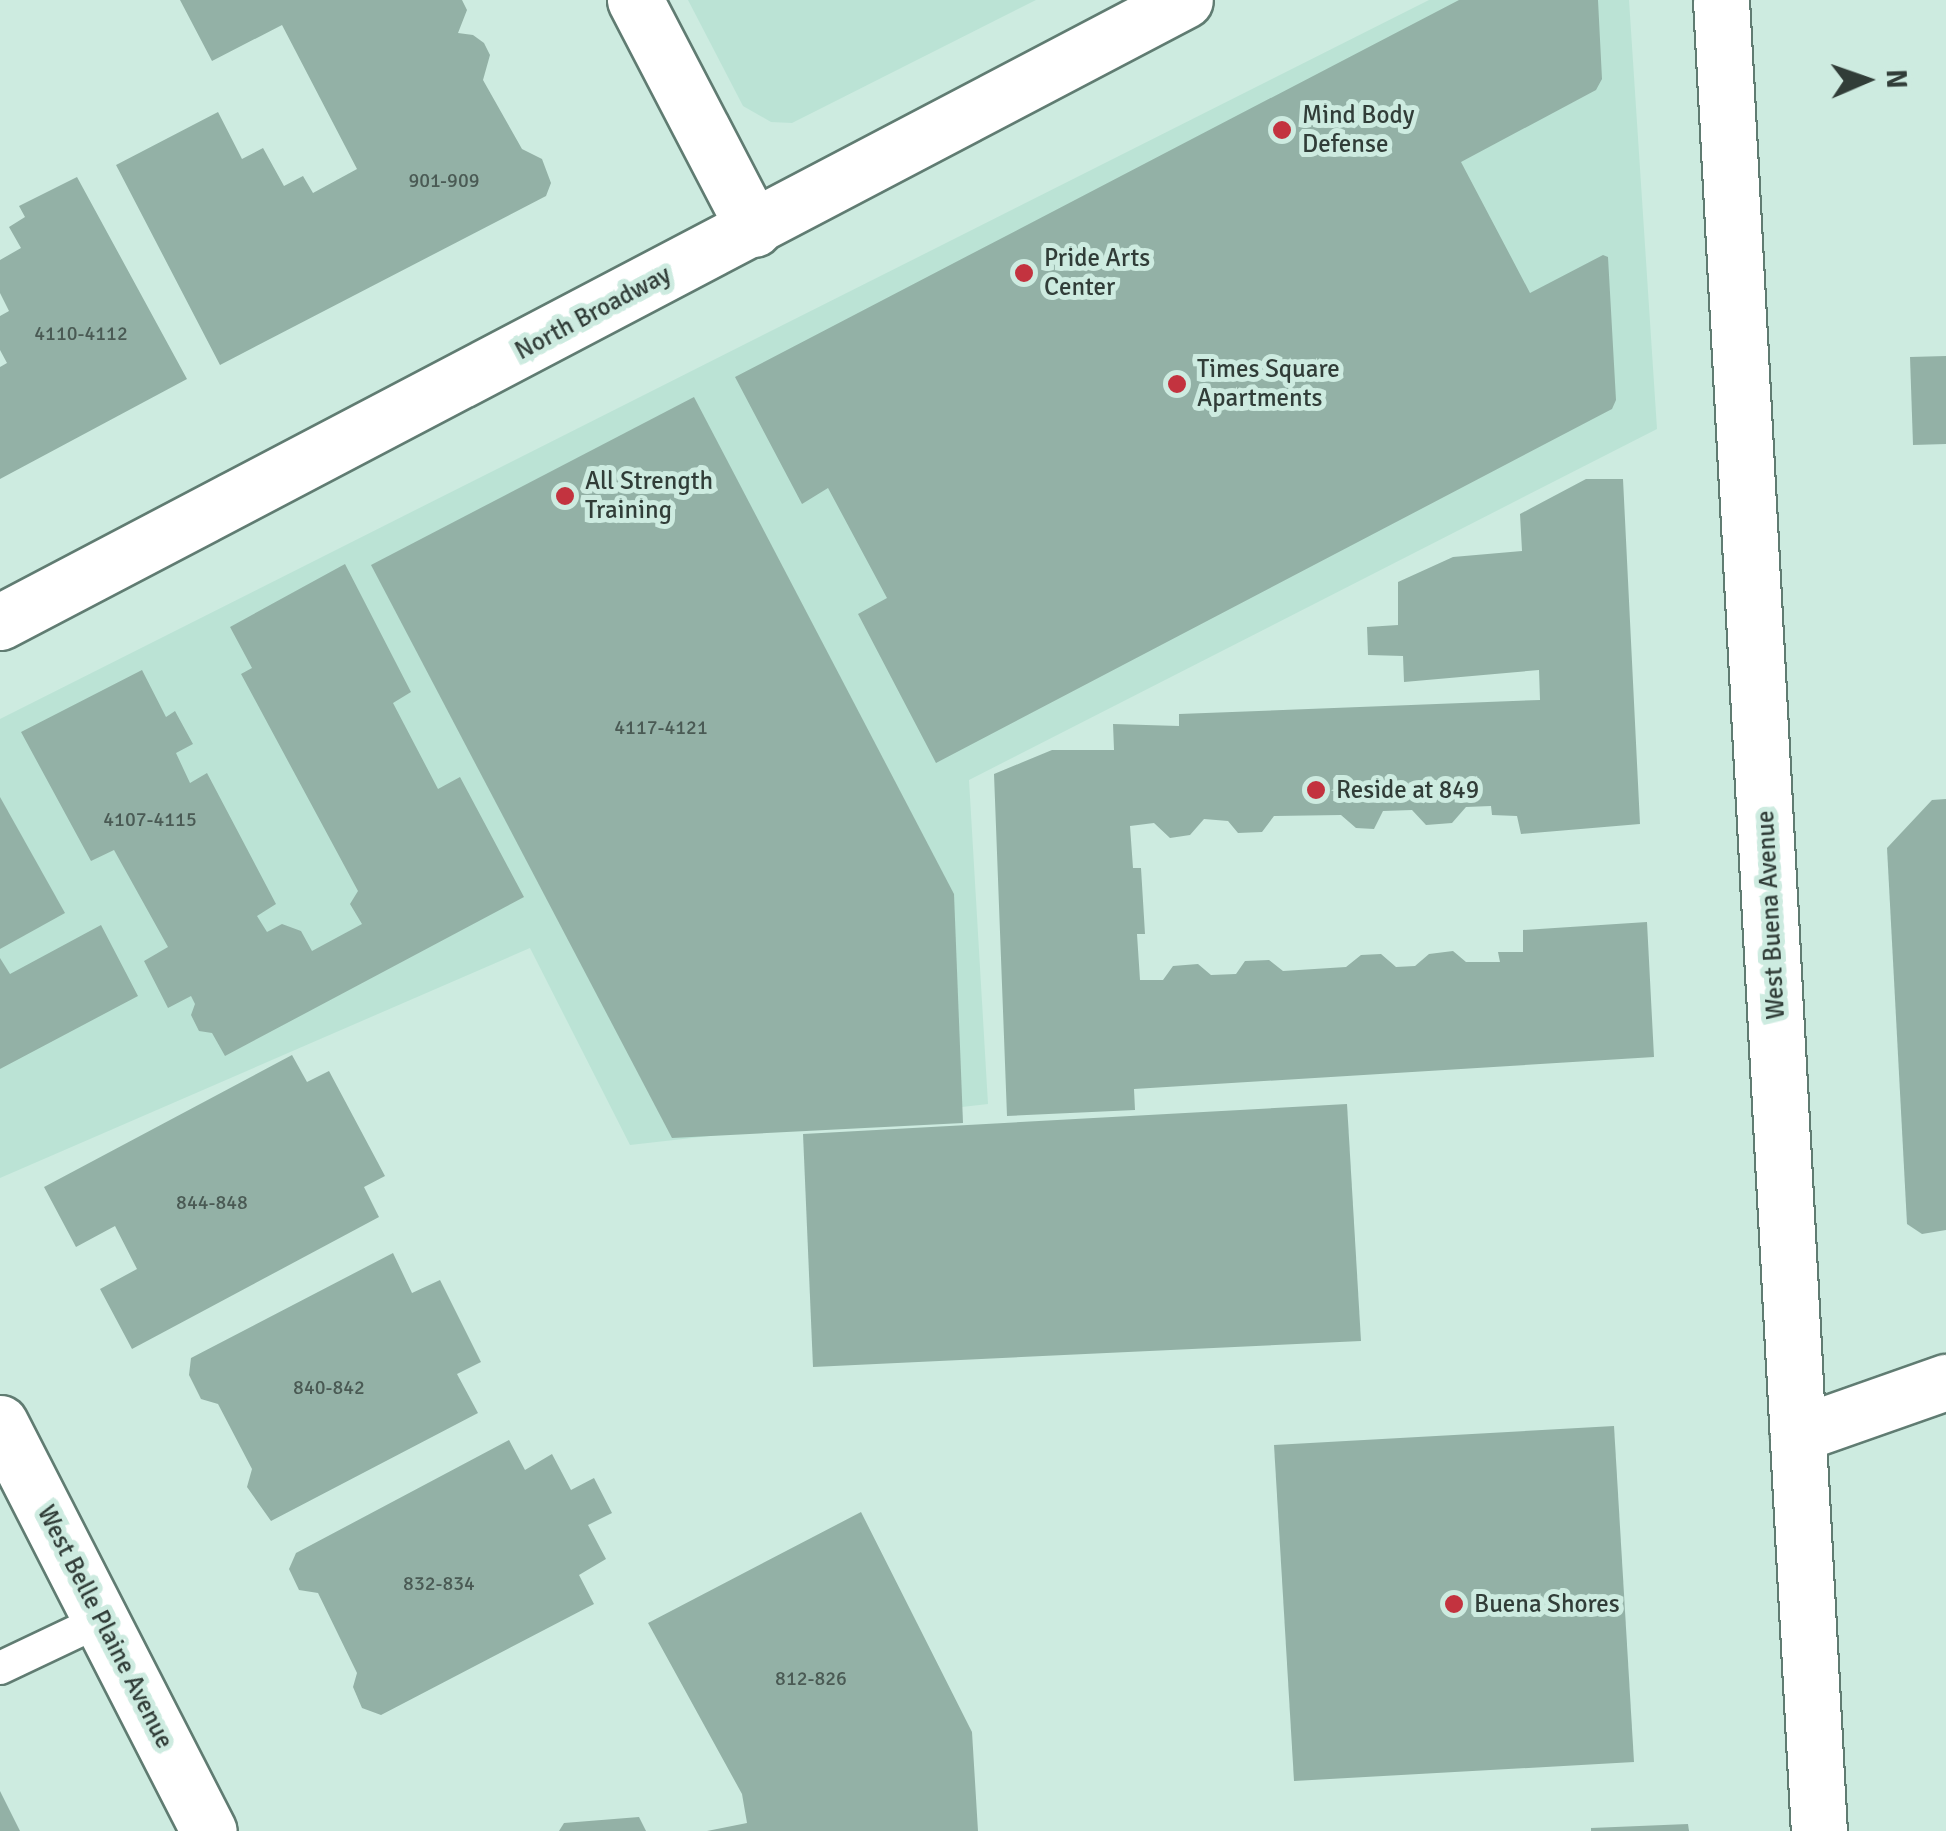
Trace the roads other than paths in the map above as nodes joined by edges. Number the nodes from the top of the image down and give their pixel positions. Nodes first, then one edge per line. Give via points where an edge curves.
1 (635, 0) edge
2 (1185, 0) edge
3 (1722, 0) edge
4 (754, 229) junction
5 (0, 622) edge
6 (1946, 1382) edge
7 (0, 1422) edge
8 (1798, 1434) junction
9 (101, 1620) junction
10 (0, 1668) edge
11 (209, 1831) edge
12 (1819, 1831) edge

1 - 4 street
2 - 4 street, North Broadway
3 - 8 street, West Buena Avenue
4 - 5 street, North Broadway
6 - 8 street
7 - 9 street, West Belle Plaine Avenue
8 - 12 street, West Buena Avenue
9 - 10 lane
9 - 11 street, West Belle Plaine Avenue

